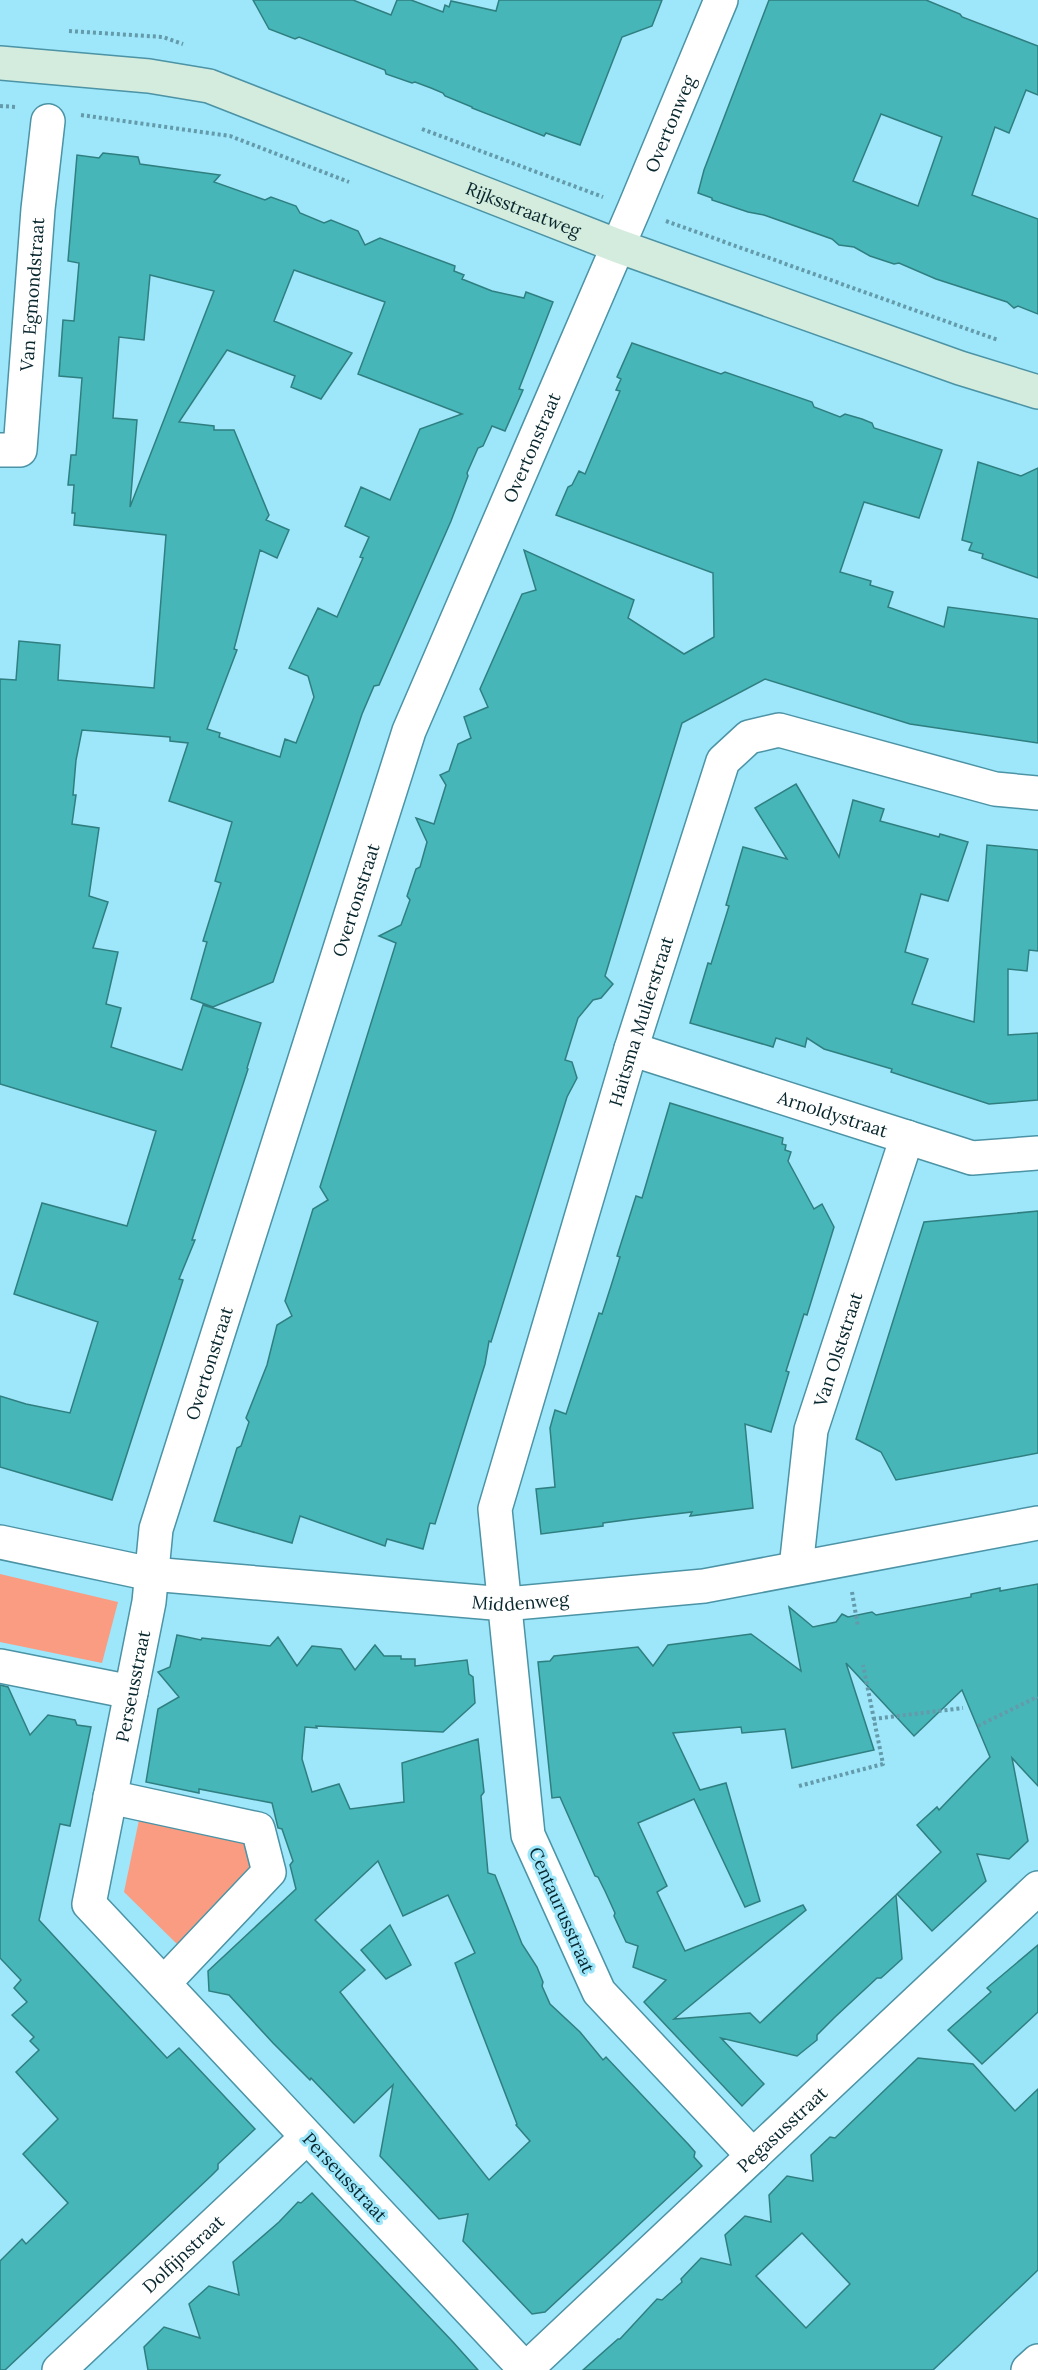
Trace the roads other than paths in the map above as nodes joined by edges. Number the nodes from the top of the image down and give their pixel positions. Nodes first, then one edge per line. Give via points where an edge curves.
1 (721, 0) edge
2 (0, 63) edge
3 (47, 114) road end
4 (618, 246) junction
5 (1038, 392) edge
6 (0, 450) edge
7 (1038, 793) edge
8 (631, 1049) junction
9 (907, 1137) junction
10 (1038, 1153) edge
11 (1038, 1522) edge
12 (0, 1542) edge
13 (796, 1568) junction
14 (151, 1574) junction
15 (505, 1604) junction
16 (0, 1666) edge
17 (130, 1692) junction
18 (110, 1797) junction
19 (1038, 1888) edge
20 (164, 1983) junction
21 (307, 2137) junction
22 (753, 2156) junction
23 (1038, 2361) edge
24 (59, 2370) edge
25 (525, 2370) edge
26 (1028, 2370) edge

1 - 4 street, Overtonweg
2 - 4 main road, Rijksstraatweg via 149,76 209,86
3 - 6 street, Van Egmondstraat via 20,450
4 - 5 main road, Rijksstraatweg
4 - 14 street, Overtonstraat via 409,731 156,1529
7 - 8 street, Haitsma Mulierstraat via 995,789 779,730 749,737 723,761
8 - 9 street, Arnoldystraat
8 - 15 street, Haitsma Mulierstraat via 495,1509
9 - 10 street, Arnoldystraat via 972,1158
9 - 13 street, Van Olststraat via 811,1430
11 - 13 street, Middenweg
12 - 14 street, Middenweg
13 - 15 street, Middenweg via 704,1586
14 - 15 street, Middenweg
14 - 17 street, Perseusstraat
15 - 22 street, Centaurusstraat via 528,1835 556,1898 599,1992
16 - 17 street
17 - 18 street, Perseusstraat
18 - 20 street, Perseusstraat via 89,1904
18 - 20 street via 258,1829 269,1872
19 - 22 street, Pegasusstraat
20 - 21 street, Perseusstraat
21 - 24 street, Dolfijnstraat
21 - 25 street, Perseusstraat
22 - 25 street, Pegasusstraat
23 - 26 street

